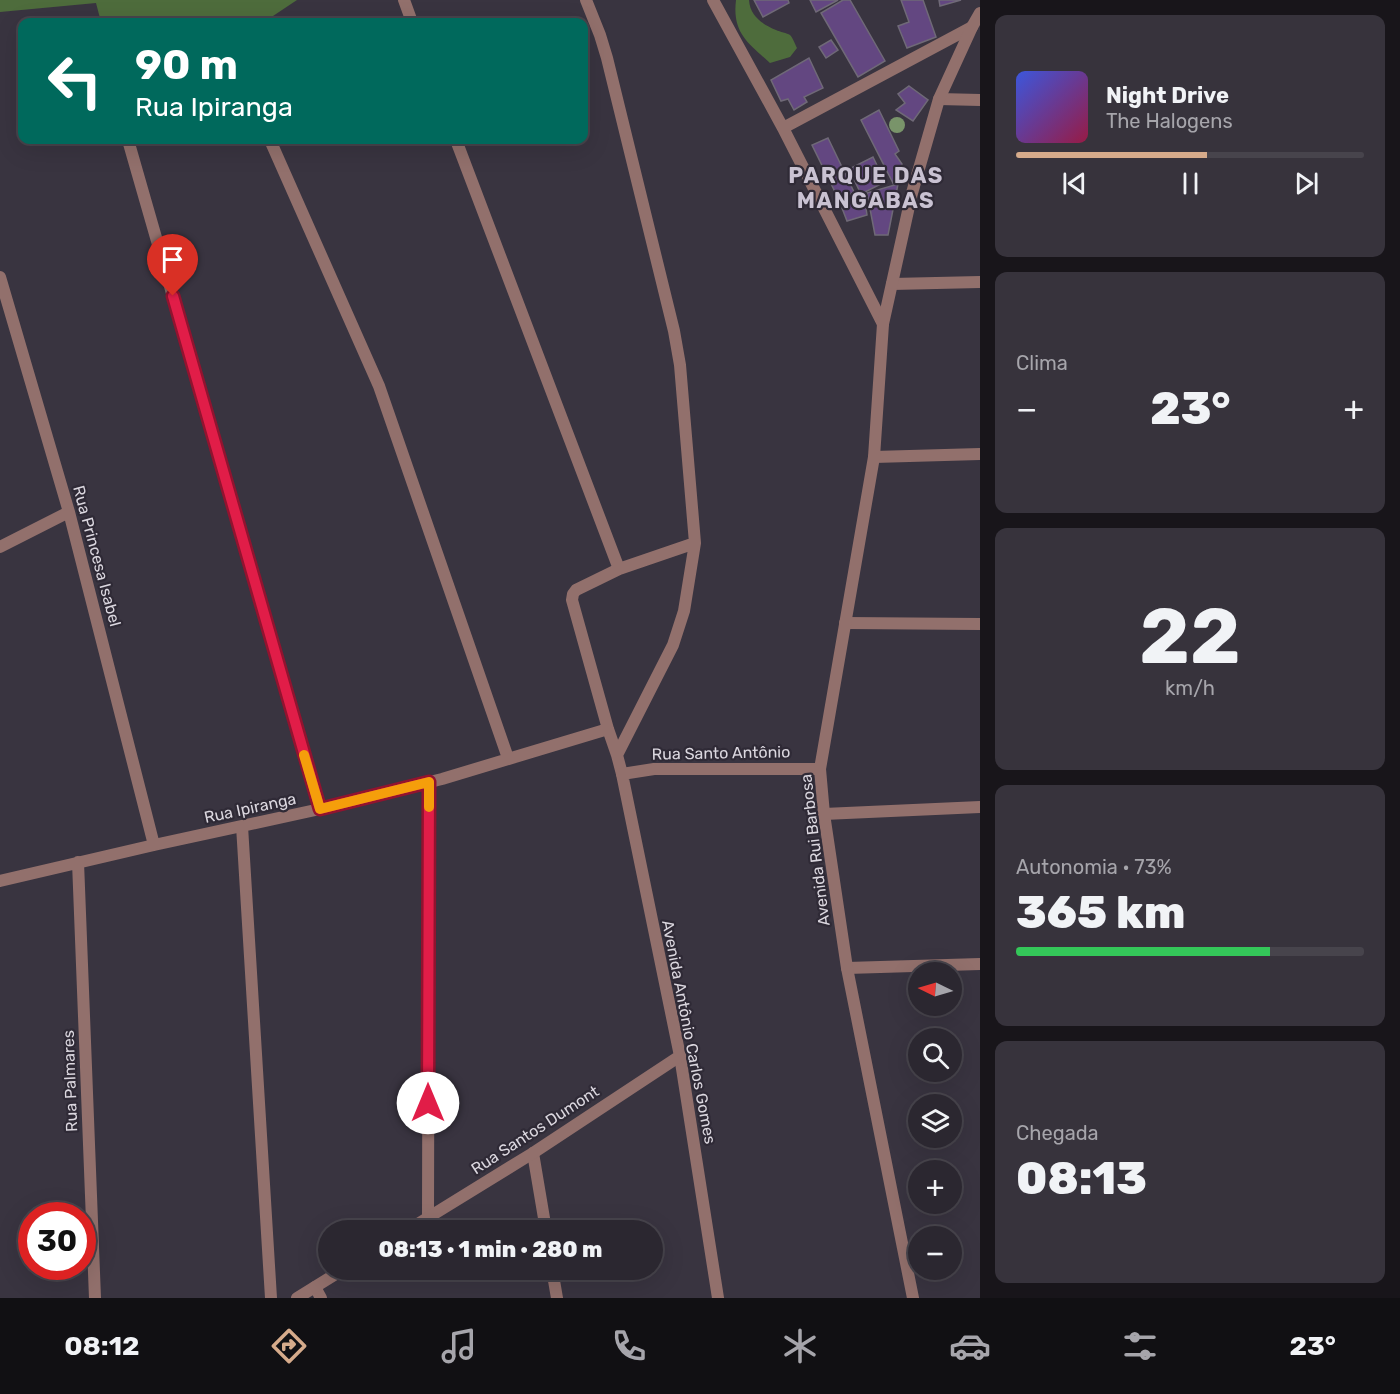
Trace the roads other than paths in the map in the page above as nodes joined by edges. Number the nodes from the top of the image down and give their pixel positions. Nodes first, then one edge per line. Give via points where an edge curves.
1 (404, 0) edge
2 (586, 0) edge
3 (713, 0) edge
4 (980, 13) edge
5 (411, 18) edge
6 (972, 27) junction
7 (939, 99) junction
8 (980, 100) edge
9 (783, 128) junction
10 (129, 144) edge
11 (272, 144) edge
12 (458, 144) edge
13 (0, 277) edge
14 (980, 282) edge
15 (892, 284) junction
16 (883, 324) junction
17 (980, 454) edge
18 (874, 457) junction
19 (69, 512) junction
20 (695, 543) junction
21 (0, 547) edge
22 (619, 569) junction
23 (845, 623) junction
24 (980, 624) edge
25 (608, 729) junction
26 (617, 755) junction
27 (508, 758) junction
28 (820, 769) junction
29 (622, 774) junction
30 (429, 782) junction
31 (980, 807) edge
32 (320, 809) junction
33 (824, 814) junction
34 (242, 826) junction
35 (154, 845) junction
36 (78, 862) junction
37 (0, 881) edge
38 (980, 964) edge
39 (847, 968) junction
40 (680, 1056) junction
41 (533, 1153) junction
42 (428, 1218) junction
43 (425, 1220) edge
44 (544, 1220) edge
45 (332, 1280) edge
46 (554, 1280) edge
47 (318, 1292) edge
48 (95, 1298) edge
49 (271, 1298) edge
50 (297, 1298) edge
51 (557, 1298) edge
52 (718, 1298) edge
53 (913, 1298) edge

1 - 5 street
2 - 20 street via 607,58 674,332
3 - 9 street
4 - 6 street, Avenida Rui Barbosa
6 - 7 street, Avenida Rui Barbosa
6 - 9 street
7 - 8 street
7 - 15 street, Avenida Rui Barbosa
9 - 16 street
10 - 32 street
11 - 27 street via 379,386
12 - 22 street
13 - 19 street, Rua Princesa Isabel
14 - 15 street
15 - 16 street, Avenida Rui Barbosa
16 - 18 street, Avenida Rui Barbosa
17 - 18 street
18 - 23 street, Avenida Rui Barbosa
19 - 21 street
19 - 35 street, Rua Princesa Isabel
20 - 22 street, Avenida Antônio Carlos Gomes
20 - 26 street via 684,611 673,645
22 - 25 street, Avenida Antônio Carlos Gomes via 576,590 572,600
23 - 24 street
23 - 28 street, Avenida Rui Barbosa
25 - 26 street, Avenida Antônio Carlos Gomes
25 - 27 street, Rua Ipiranga
26 - 29 street, Avenida Antônio Carlos Gomes
27 - 30 street, Rua Ipiranga
28 - 29 street, Rua Santo Antônio via 654,769
28 - 33 street, Avenida Rui Barbosa
29 - 40 street, Avenida Antônio Carlos Gomes
30 - 32 street, Rua Ipiranga
30 - 42 street
31 - 33 street
32 - 34 street, Rua Ipiranga
33 - 39 street, Avenida Rui Barbosa
34 - 35 street, Rua Ipiranga
34 - 49 street
35 - 36 street, Rua Ipiranga
36 - 37 street, Rua Ipiranga
36 - 48 street, Rua Palmares
38 - 39 street
39 - 53 street, Avenida Rui Barbosa
40 - 41 street, Rua Santos Dumont
40 - 52 street, Avenida Antônio Carlos Gomes
41 - 42 street, Rua Santos Dumont
41 - 44 street
42 - 43 street, Rua Santos Dumont
45 - 47 street
46 - 51 street
47 - 50 street

